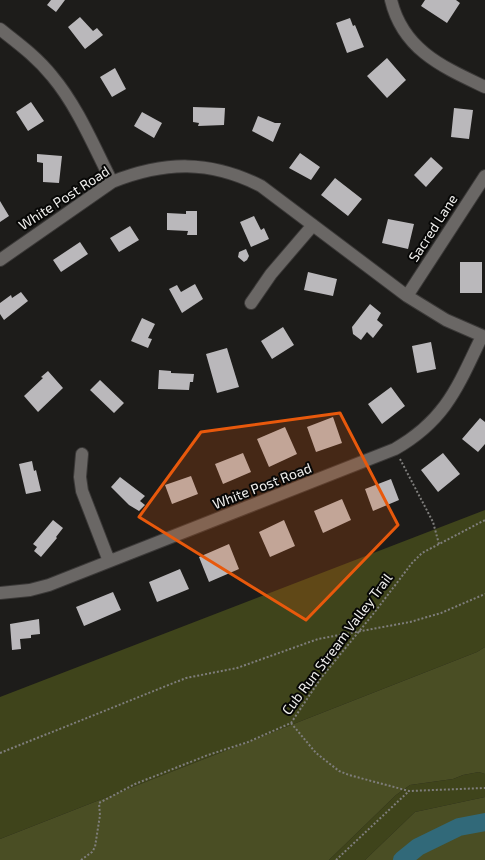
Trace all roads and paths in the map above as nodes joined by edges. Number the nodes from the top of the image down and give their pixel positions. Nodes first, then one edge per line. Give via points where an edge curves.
1 (392, 0) edge
2 (0, 29) edge
3 (485, 87) edge
4 (485, 176) edge
5 (112, 182) junction
6 (313, 225) junction
7 (0, 260) edge
8 (407, 296) junction
9 (251, 303) dead end
10 (484, 337) edge
11 (395, 449) junction
12 (82, 454) dead end
13 (485, 520) edge
14 (439, 544) junction
15 (109, 561) junction
16 (0, 593) edge
17 (485, 594) edge
18 (360, 631) junction
19 (291, 723) junction
20 (0, 753) edge
21 (485, 788) edge
22 (409, 791) junction
23 (81, 860) edge
24 (336, 860) edge

1 - 3 street via 404,30 419,49 434,62
2 - 5 street via 53,76 72,105
4 - 8 street, Sacred Lane
5 - 6 street, White Post Road via 131,174 167,166 214,169 261,186
5 - 7 street, White Post Road
6 - 8 street, White Post Road
6 - 9 street via 271,274
8 - 10 street, White Post Road via 446,320
10 - 11 street, White Post Road via 447,404 424,430
11 - 14 path via 433,522
11 - 15 street, White Post Road
12 - 15 street via 82,490
13 - 14 path, Cub Run Stream Valley Trail
14 - 18 path, Cub Run Stream Valley Trail via 422,553 412,563
15 - 16 street, White Post Road via 49,585
17 - 18 path via 441,613 410,622
18 - 19 path, Cub Run Stream Valley Trail via 321,678
18 - 20 path via 318,639 237,668 186,678
19 - 22 path via 316,753 339,771
19 - 23 path, Cub Run Stream Valley Trail via 248,742 135,784 99,803 100,815 95,847
21 - 22 path
22 - 24 path

